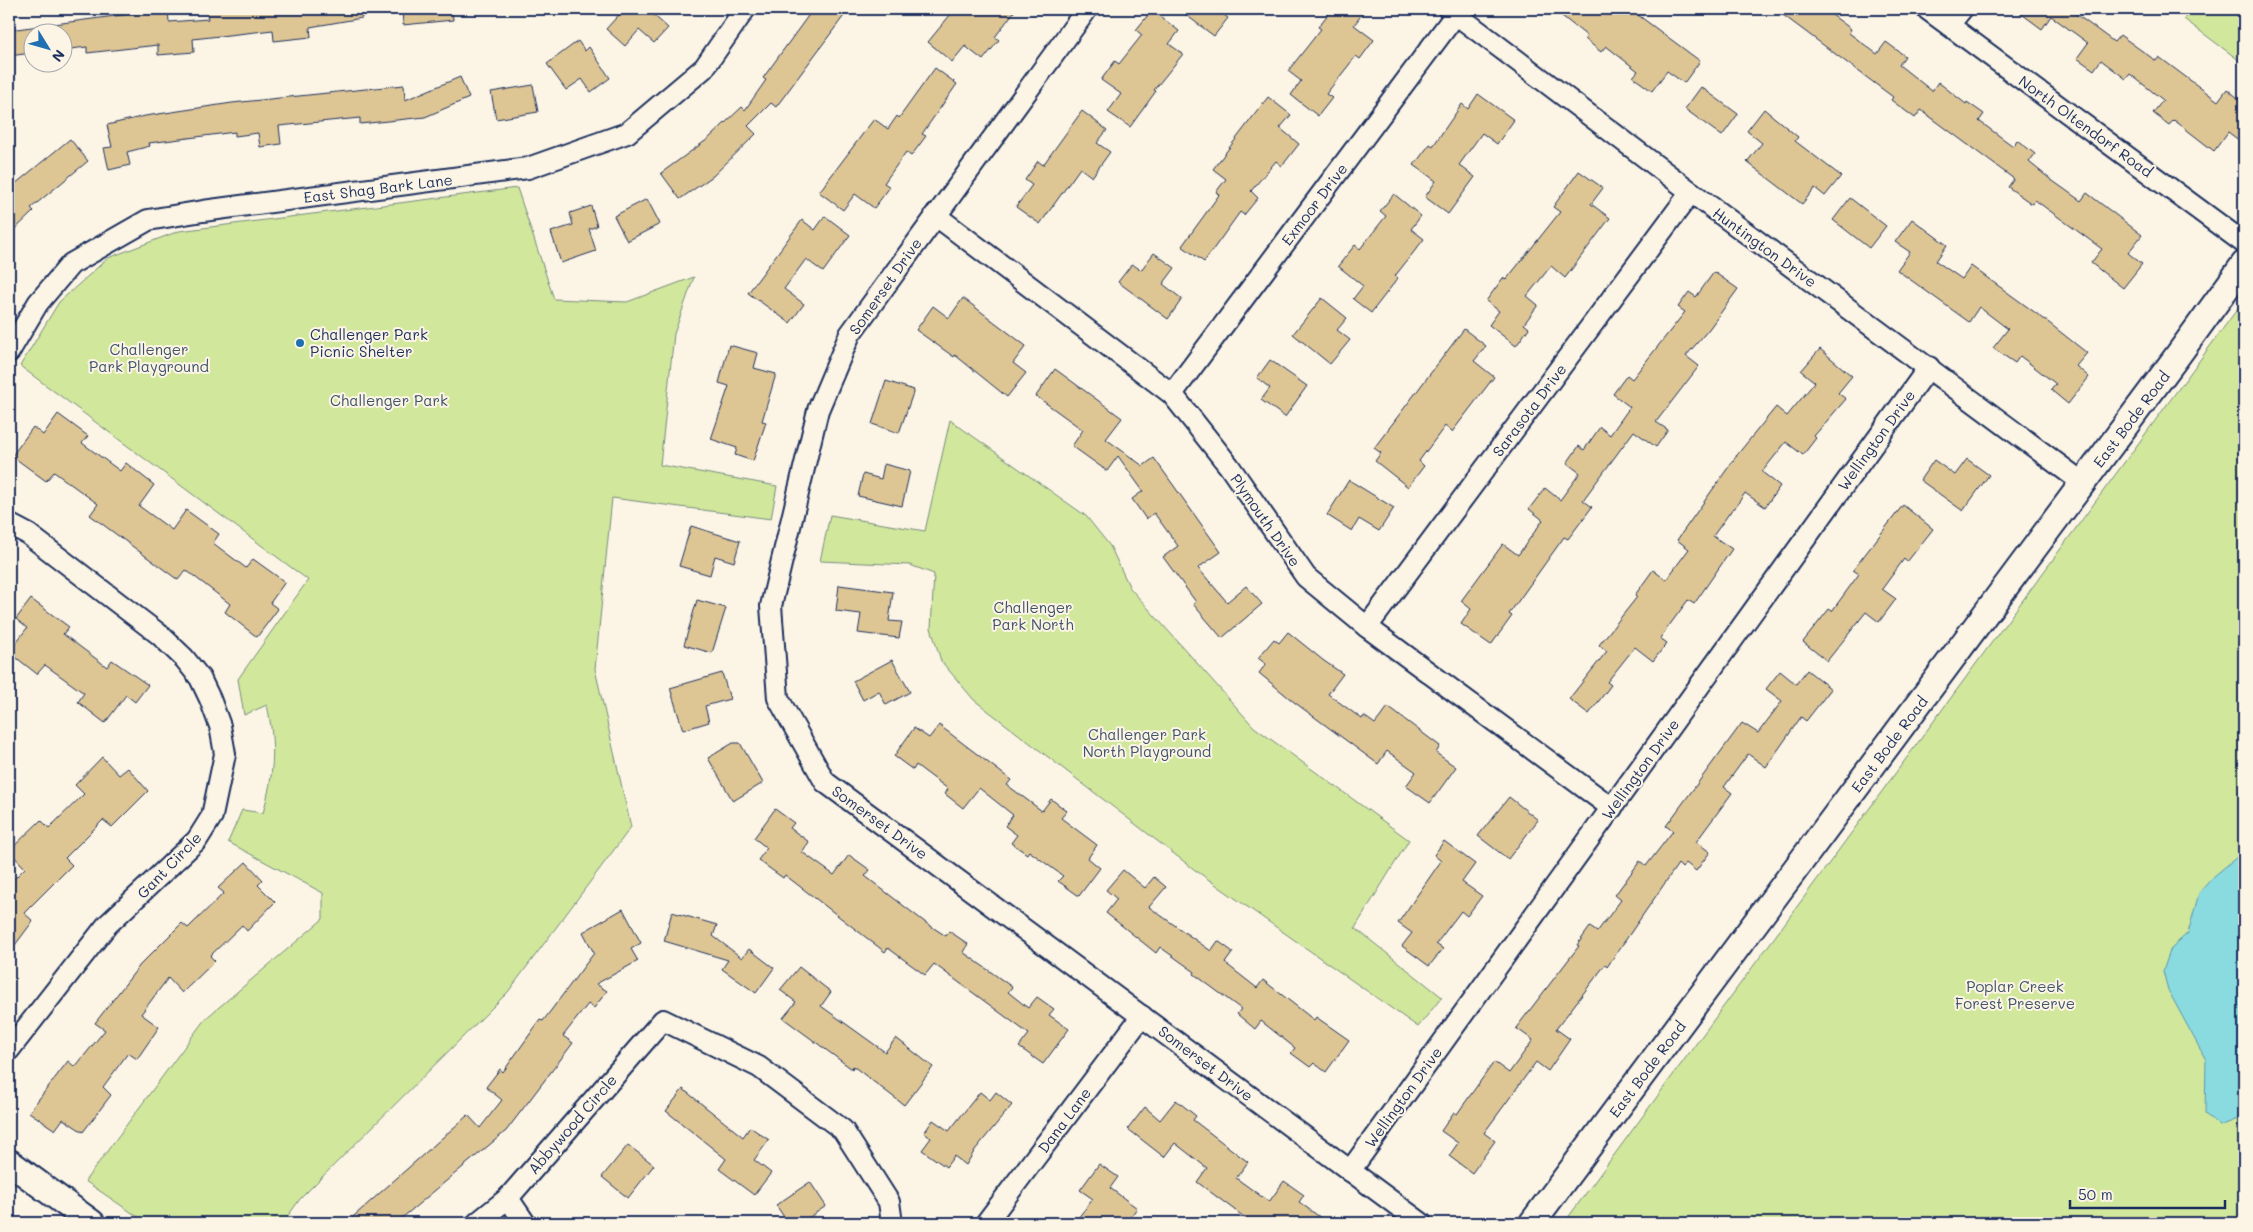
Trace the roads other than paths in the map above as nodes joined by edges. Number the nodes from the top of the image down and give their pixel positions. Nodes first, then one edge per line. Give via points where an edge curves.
1 (745, 9) edge
2 (1087, 9) edge
3 (1927, 9) edge
4 (1962, 9) edge
5 (1453, 11) edge
6 (1949, 25) junction
7 (1691, 192) junction
8 (935, 215) junction
9 (2244, 244) edge
10 (2244, 264) edge
11 (9, 352) edge
12 (1929, 367) junction
13 (1172, 394) junction
14 (2083, 483) junction
15 (9, 524) edge
16 (1367, 627) junction
17 (1612, 808) junction
18 (1142, 1016) junction
19 (9, 1050) edge
20 (9, 1162) edge
21 (1350, 1171) junction
22 (508, 1198) junction
23 (92, 1223) edge
24 (477, 1223) edge
25 (525, 1223) edge
26 (892, 1223) edge
27 (986, 1223) edge
28 (1421, 1223) edge
29 (1532, 1223) edge

1 - 11 street, East Shag Bark Lane via 704,68 627,133 528,168 148,220 71,264 38,303
2 - 8 street, Somerset Drive
3 - 6 street, North Oltendorf Road
4 - 6 street
5 - 7 street, Huntington Drive
5 - 13 street, Exmoor Drive
6 - 9 street, North Oltendorf Road
7 - 12 street, Huntington Drive
7 - 16 street, Sarasota Drive
8 - 13 street, Plymouth Drive
8 - 18 street, Somerset Drive via 850,334 818,410 772,606 778,698 825,782
10 - 14 street, East Bode Road
12 - 14 street, Huntington Drive
12 - 17 street, Wellington Drive
13 - 16 street, Plymouth Drive via 1229,466 1306,577
14 - 29 street, East Bode Road
15 - 19 street, Gant Circle via 28,534 144,623 184,658 200,678 210,699 220,726 225,754 212,816 197,840 107,925
16 - 17 street, Plymouth Drive
17 - 21 street, Wellington Drive
18 - 21 street, Somerset Drive
18 - 27 street, Dana Lane
20 - 23 street
21 - 28 street, Somerset Drive
22 - 24 street, Abbywood Circle
22 - 25 street
22 - 26 street, Abbywood Circle via 663,1020 759,1067 843,1130 889,1202

